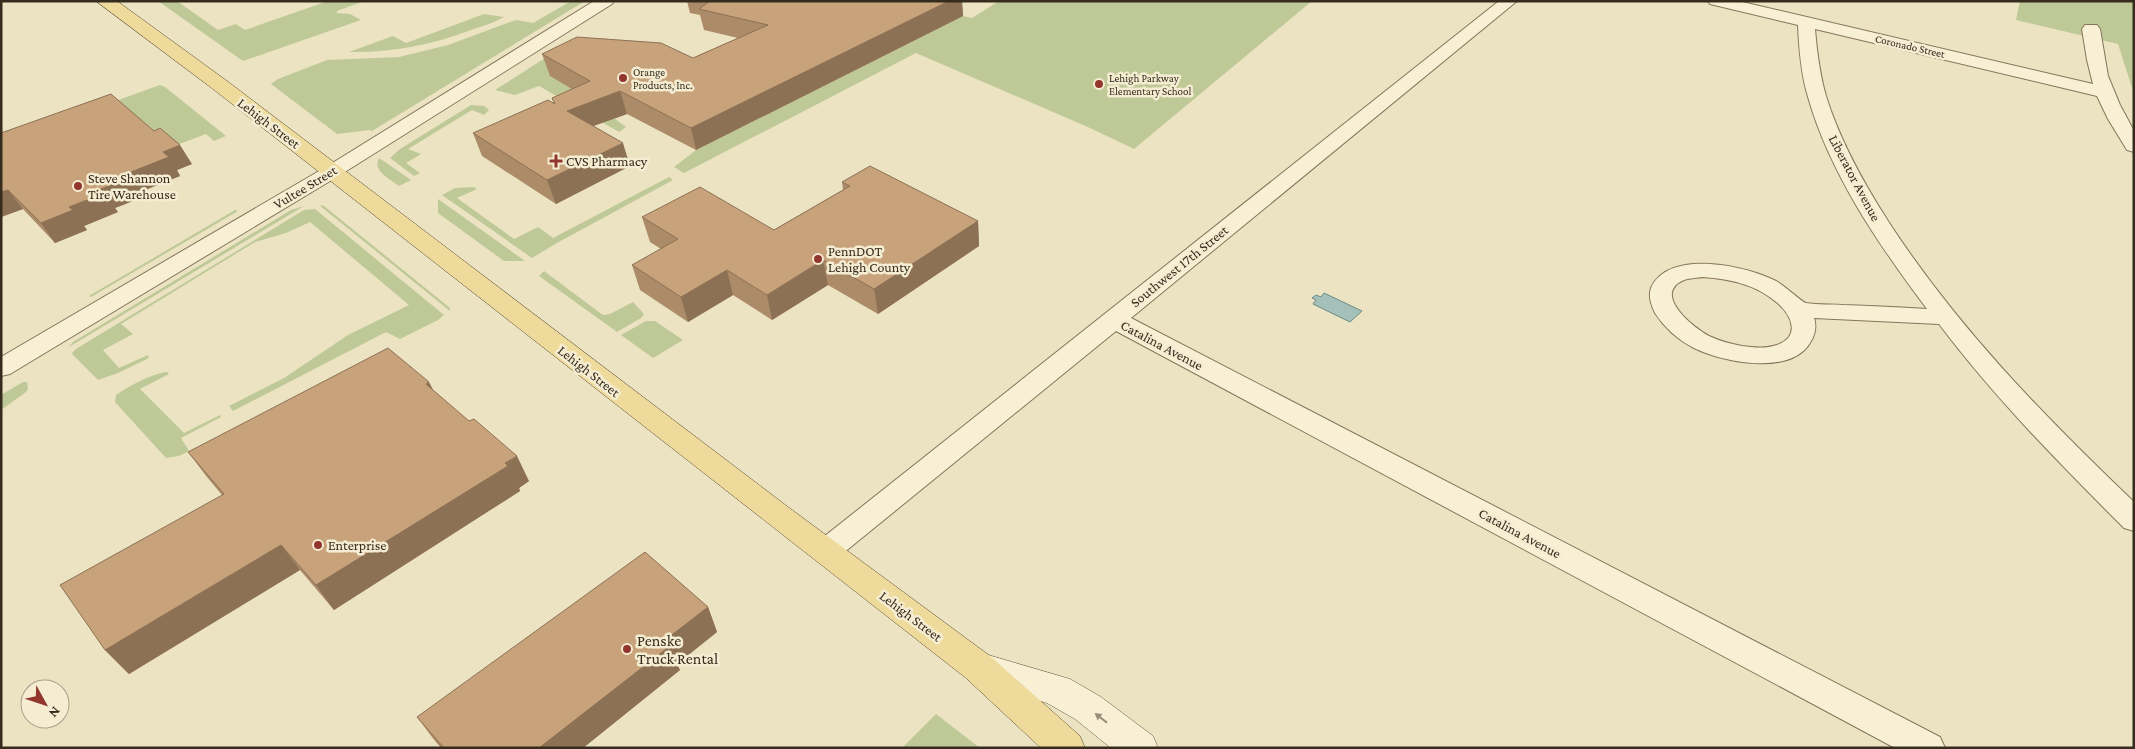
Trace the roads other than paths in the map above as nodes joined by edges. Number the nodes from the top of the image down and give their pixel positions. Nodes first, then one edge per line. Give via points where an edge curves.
1 (105, 1) edge
2 (606, 1) edge
3 (1509, 1) edge
4 (1716, 1) edge
5 (1806, 22) junction
6 (2091, 29) dead end
7 (2104, 92) junction
8 (2134, 146) edge
9 (333, 171) junction
10 (1798, 310) junction
11 (1945, 316) junction
12 (1113, 319) junction
13 (1, 368) edge
14 (2134, 520) edge
15 (826, 551) junction
16 (978, 667) junction
17 (1067, 748) edge
18 (1140, 748) edge
19 (1928, 748) edge

1 - 9 main road, Lehigh Street
2 - 9 street, Vultee Street
3 - 12 street, Southwest 17th Street
4 - 5 street, Coronado Street
5 - 7 street, Coronado Street
5 - 11 street, Liberator Avenue via 1817,96 1834,141 1876,220
6 - 7 street via 2092,50
7 - 8 street
9 - 13 street, Vultee Street
9 - 15 main road, Lehigh Street
10 - 10 street via 1767,286 1724,272 1703,270 1685,273 1671,279 1662,288 1661,300 1668,314 1682,329 1702,342 1752,356 1775,355 1793,348 1803,338 1804,325
10 - 11 street
11 - 14 street, Liberator Avenue via 2007,390
12 - 15 street, Southwest 17th Street
12 - 19 street, Catalina Avenue
15 - 16 main road, Lehigh Street
16 - 17 main road, Lehigh Street
18 -> 16 main road via 1088,708 1057,690

